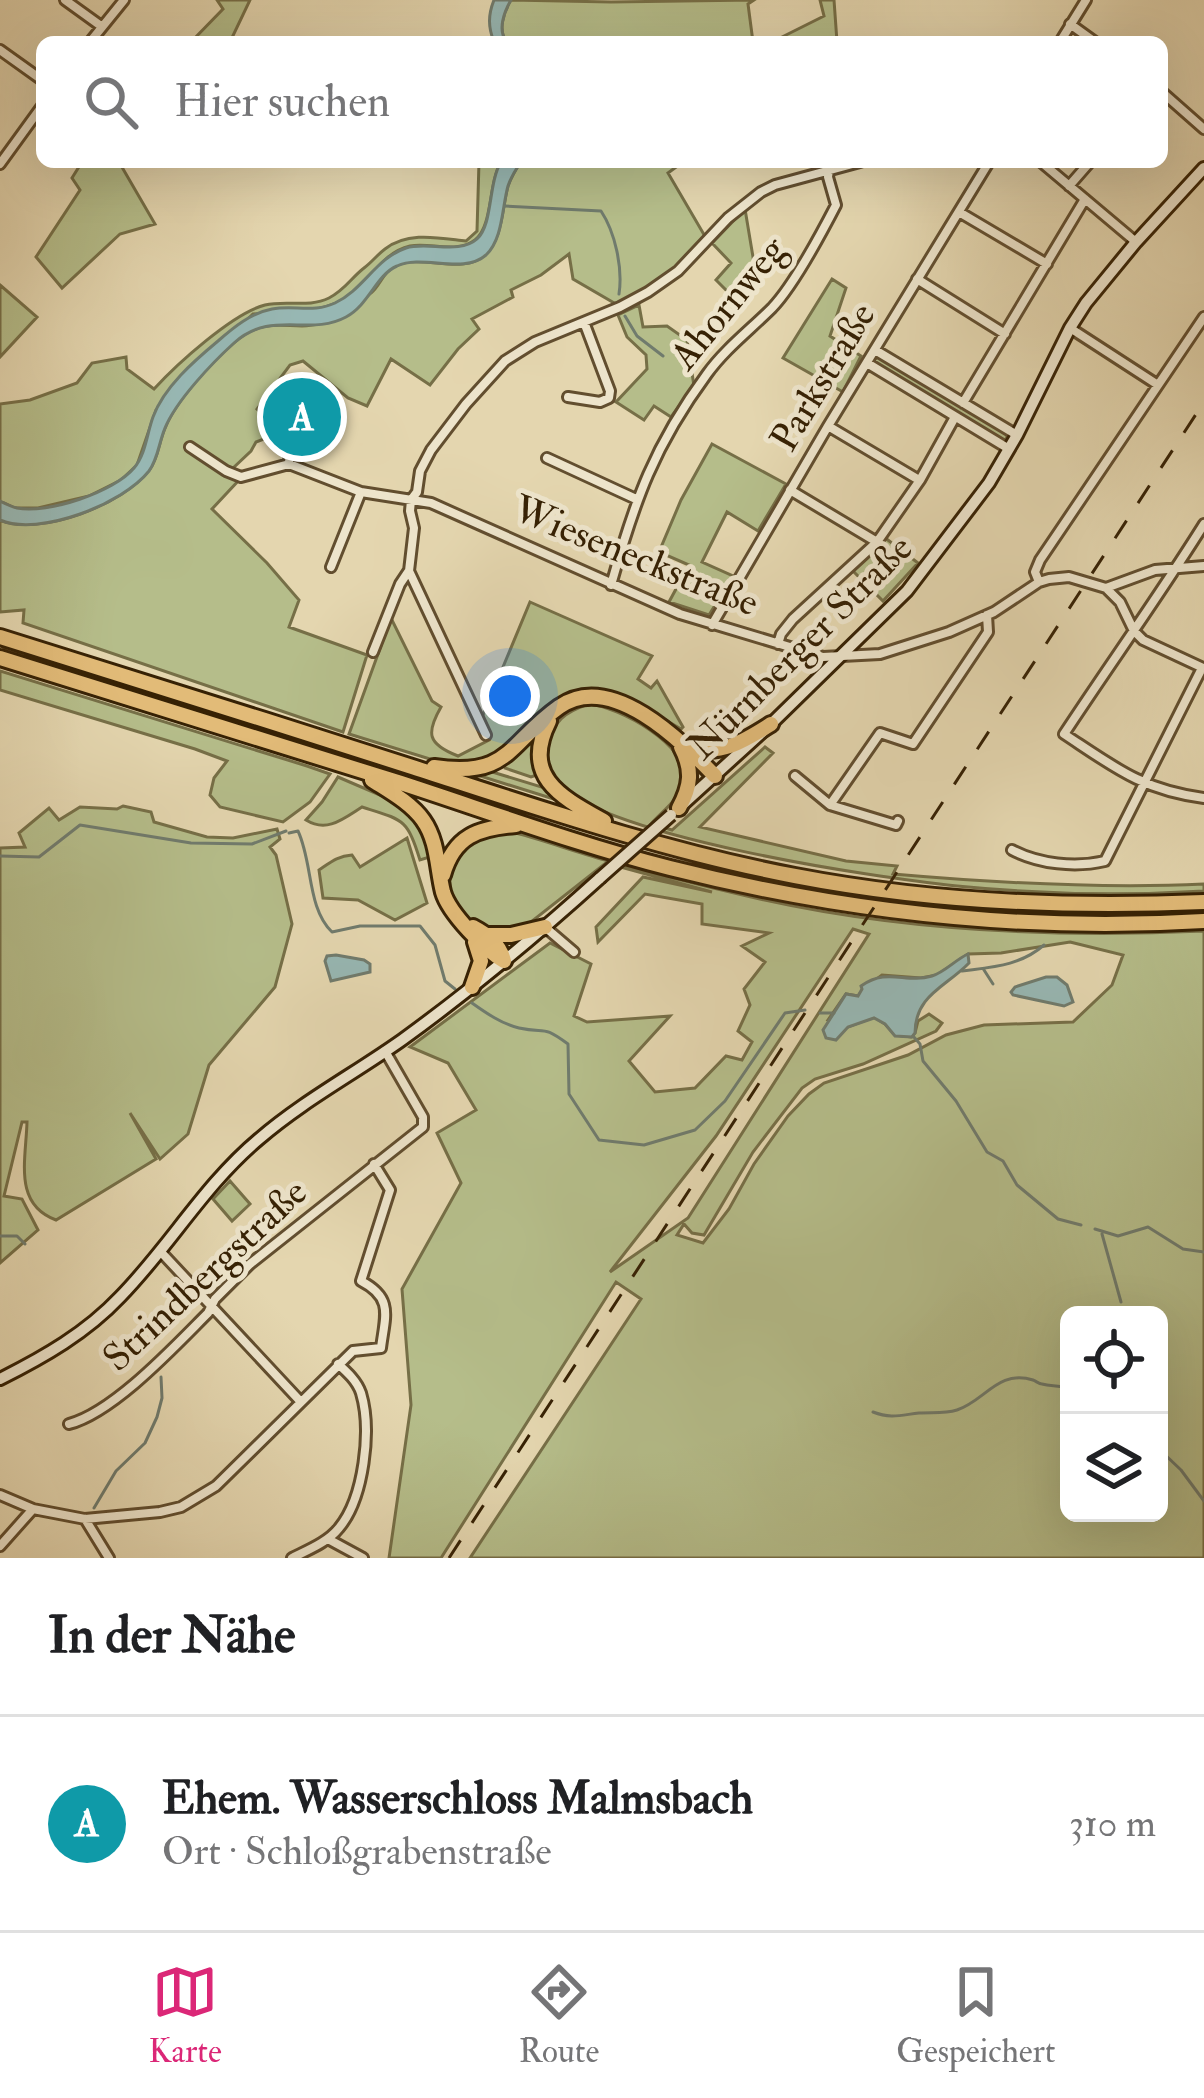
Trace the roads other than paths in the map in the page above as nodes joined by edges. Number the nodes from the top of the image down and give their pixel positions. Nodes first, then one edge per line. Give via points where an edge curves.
1 (65, 0) edge
2 (124, 0) edge
3 (1086, 0) edge
4 (1070, 24) junction
5 (101, 26) junction
6 (94, 36) edge
7 (1063, 36) edge
8 (1087, 36) edge
9 (0, 50) edge
10 (36, 76) edge
11 (1168, 97) edge
12 (36, 114) edge
13 (1204, 129) edge
14 (0, 164) edge
15 (837, 168) edge
16 (985, 168) edge
17 (1048, 168) edge
18 (1085, 168) edge
19 (1204, 168) edge
20 (829, 170) junction
21 (1070, 186) junction
22 (1085, 199) junction
23 (959, 212) junction
24 (1136, 242) junction
25 (1047, 264) junction
26 (917, 279) junction
27 (1204, 317) edge
28 (584, 322) junction
29 (1070, 328) junction
30 (1004, 334) junction
31 (875, 350) junction
32 (867, 363) junction
33 (1158, 385) junction
34 (568, 398) dead end
35 (963, 404) junction
36 (956, 417) junction
37 (828, 426) junction
38 (297, 434) dead end
39 (1017, 435) junction
40 (190, 447) dead end
41 (1009, 449) junction
42 (547, 458) dead end
43 (289, 464) junction
44 (920, 480) junction
45 (790, 490) junction
46 (361, 492) junction
47 (411, 500) junction
48 (636, 500) junction
49 (1204, 524) edge
50 (877, 542) junction
51 (1204, 566) edge
52 (331, 567) dead end
53 (1176, 568) junction
54 (409, 571) junction
55 (1040, 582) junction
56 (611, 585) junction
57 (1106, 588) junction
58 (987, 615) junction
59 (712, 625) junction
60 (1135, 631) junction
61 (0, 638) edge
62 (778, 644) junction
63 (373, 652) dead end
64 (842, 657) junction
65 (0, 658) edge
66 (1203, 668) edge
67 (557, 709) junction
68 (771, 724) junction
69 (486, 735) dead end
70 (680, 741) junction
71 (387, 759) junction
72 (352, 768) junction
73 (715, 776) junction
74 (795, 776) dead end
75 (1142, 783) junction
76 (1204, 798) edge
77 (830, 805) junction
78 (675, 812) junction
79 (898, 821) dead end
80 (527, 824) junction
81 (630, 835) junction
82 (1012, 850) dead end
83 (442, 880) junction
84 (1204, 902) edge
85 (1204, 921) edge
86 (463, 922) junction
87 (545, 927) junction
88 (488, 935) junction
89 (574, 952) dead end
90 (504, 962) junction
91 (472, 987) junction
92 (385, 1052) junction
93 (374, 1164) junction
94 (159, 1250) junction
95 (212, 1306) junction
96 (338, 1364) junction
97 (0, 1379) edge
98 (300, 1401) junction
99 (69, 1424) dead end
100 (0, 1495) edge
101 (33, 1509) junction
102 (85, 1519) junction
103 (328, 1539) junction
104 (0, 1546) edge
105 (109, 1558) edge
106 (292, 1558) edge
107 (364, 1558) edge

1 - 5 street
2 - 5 street
3 - 4 street
4 - 7 street
4 - 8 street
5 - 6 street
9 - 10 street
11 - 13 street
12 - 14 street
15 - 20 street
16 - 23 street, Parkstraße
17 - 21 street
18 - 21 street
19 - 24 main road, Nürnberger Straße
20 - 28 street via 761,192 678,272
20 - 48 street, Ahornweg via 836,205 775,305 684,406
21 - 22 street
22 - 24 street
22 - 25 street
23 - 25 street
23 - 26 street, Parkstraße
24 - 29 main road, Nürnberger Straße
25 - 30 street
26 - 30 street
26 - 31 street, Parkstraße
27 - 33 street
28 - 34 street via 609,398
28 - 47 street via 505,361 431,450
29 - 33 street
29 - 39 main road, Nürnberger Straße
30 - 35 street
31 - 32 street, Parkstraße
31 - 35 street
32 - 36 street
32 - 37 street, Parkstraße
33 - 55 street via 1040,560
35 - 39 street
36 - 41 street
36 - 44 street
37 - 44 street
37 - 45 street, Parkstraße
38 - 43 street
39 - 41 main road, Nürnberger Straße
40 - 43 street via 241,477
41 - 64 main road, Nürnberger Straße via 907,591
42 - 48 street
43 - 46 street, Wieseneckstraße
44 - 50 street
45 - 50 street
45 - 59 street, Parkstraße
46 - 47 street, Wieseneckstraße
46 - 52 street
47 - 54 street
47 - 56 street, Wieseneckstraße
48 - 56 street, Ahornweg
49 - 53 street
50 - 62 street
51 - 53 street
53 - 57 street
53 - 60 street
54 - 63 street
54 - 69 street
55 - 57 street via 1069,577
55 - 58 street
56 - 59 street, Wieseneckstraße
57 - 60 street
58 - 64 street via 880,654
58 - 77 street via 988,632 913,744 880,733
59 - 62 street, Wieseneckstraße
60 - 66 street
60 - 75 street via 1064,734
61 - 71 highway
62 - 64 street, Wieseneckstraße
64 - 68 main road, Nürnberger Straße
65 - 72 highway
66 - 75 street
67 - 70 highway via 581,697 607,698
67 - 71 highway via 484,767
67 - 81 highway via 542,735 542,772 584,810
68 - 70 highway via 718,751
68 - 73 main road, Nürnberger Straße
70 - 73 highway
70 - 78 highway via 690,779
71 - 81 highway
72 - 80 highway
72 - 83 highway via 419,814
73 - 78 main road, Nürnberger Straße
74 - 77 street
75 - 76 street
75 - 82 street via 1105,861 1040,862
77 - 79 street
78 - 87 main road, Nürnberger Straße, bridge
80 - 83 highway via 469,836 451,853
80 - 85 highway via 671,868 881,909 1100,924
81 - 84 highway via 901,892 1037,904
83 - 86 highway
86 - 88 highway
86 - 90 highway
86 - 91 highway via 479,952
87 - 88 highway
87 - 89 street
87 - 90 main road, Nürnberger Straße
88 - 90 highway
90 - 91 main road, Nürnberger Straße
91 - 92 main road, Nürnberger Straße
92 - 93 street, Strindbergstraße via 424,1122
92 - 94 main road, Nürnberger Straße via 244,1151
93 - 95 street, Strindbergstraße via 250,1264
93 - 96 street via 391,1190 361,1281 384,1299 381,1348 353,1351
94 - 95 street
94 - 97 main road, Nürnberger Straße via 92,1323
95 - 98 street
95 - 99 street, Strindbergstraße via 122,1394
96 - 98 street
96 - 103 street via 360,1390 363,1458 353,1508
98 - 102 street via 191,1503
100 - 101 street
101 - 102 street
101 - 104 street
102 - 105 street
103 - 106 street
103 - 107 street

